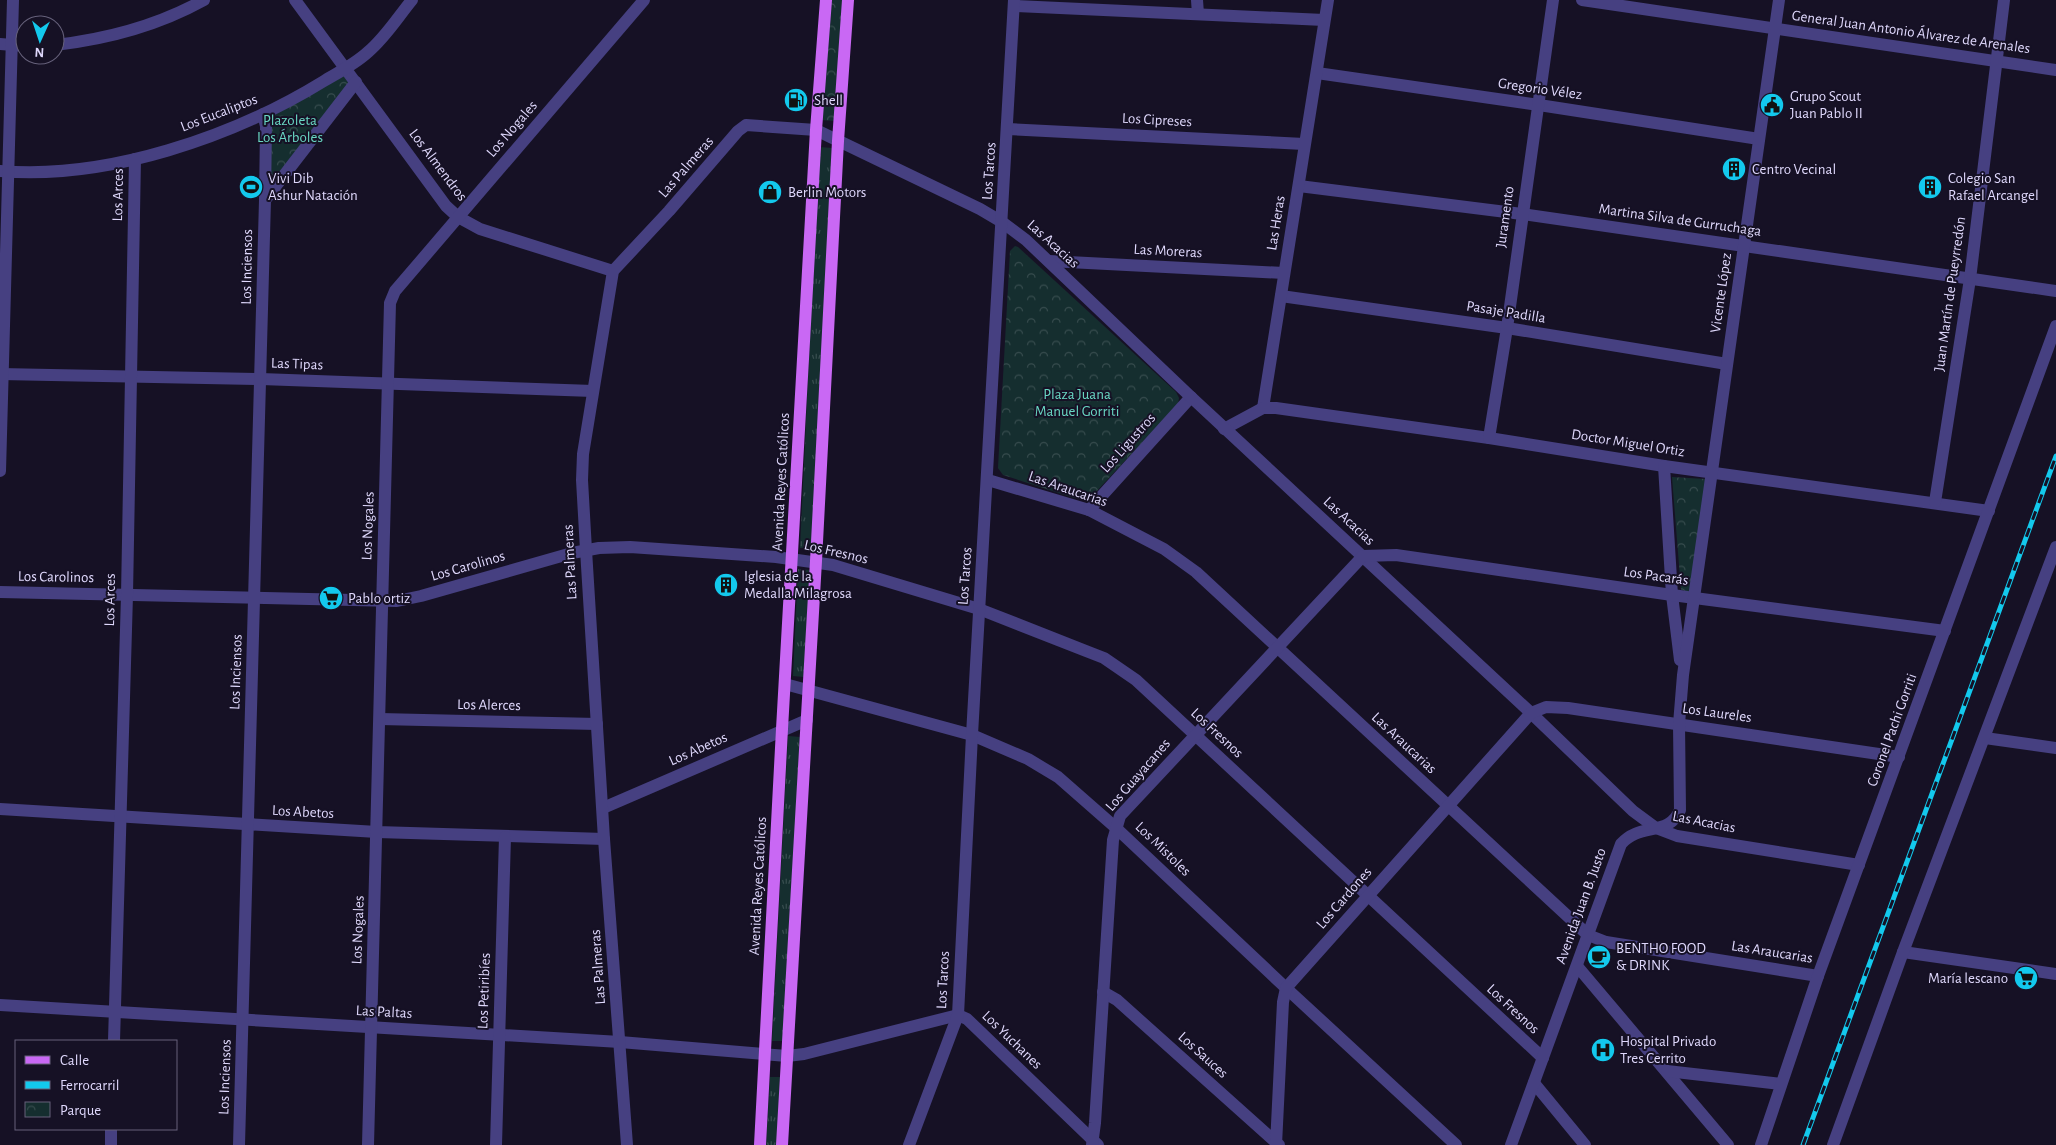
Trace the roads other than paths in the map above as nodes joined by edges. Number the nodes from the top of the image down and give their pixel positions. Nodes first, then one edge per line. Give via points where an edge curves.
1 (13, 0) edge
2 (204, 0) edge
3 (295, 0) edge
4 (412, 0) edge
5 (644, 0) edge
6 (826, 0) edge
7 (848, 0) edge
8 (1198, 0) edge
9 (1328, 0) edge
10 (1553, 0) edge
11 (1582, 0) edge
12 (1779, 0) edge
13 (2004, 0) edge
14 (1014, 3) edge
15 (1198, 14) junction
16 (1324, 20) junction
17 (1775, 28) junction
18 (65, 44) edge
19 (6, 45) edge
20 (1996, 62) junction
21 (346, 68) junction
22 (2056, 70) edge
23 (1317, 73) junction
24 (356, 82) junction
25 (1539, 105) junction
26 (263, 114) junction
27 (1008, 129) junction
28 (816, 130) junction
29 (1759, 139) junction
30 (838, 141) junction
31 (1304, 144) junction
32 (135, 160) junction
33 (4, 171) edge
34 (1299, 186) junction
35 (265, 200) junction
36 (1522, 214) junction
37 (458, 217) junction
38 (1002, 222) junction
39 (1744, 245) junction
40 (1050, 261) junction
41 (613, 271) junction
42 (1284, 273) junction
43 (1970, 279) junction
44 (2056, 290) edge
45 (1281, 296) junction
46 (2056, 326) edge
47 (1506, 328) junction
48 (1727, 364) junction
49 (2, 374) edge
50 (131, 377) junction
51 (261, 379) junction
52 (389, 384) junction
53 (593, 391) junction
54 (1191, 397) junction
55 (1263, 408) junction
56 (1224, 428) junction
57 (1489, 438) junction
58 (1664, 466) junction
59 (0, 471) edge
60 (1712, 472) junction
61 (988, 480) junction
62 (1935, 502) junction
63 (1089, 510) junction
64 (1989, 511) junction
65 (2056, 547) edge
66 (586, 550) junction
67 (1363, 556) junction
68 (793, 559) junction
69 (816, 562) junction
70 (0, 592) edge
71 (127, 594) junction
72 (1672, 595) junction
73 (255, 598) junction
74 (1694, 598) junction
75 (382, 602) junction
76 (979, 609) junction
77 (1945, 631) junction
78 (1277, 647) junction
79 (1682, 675) junction
80 (785, 684) junction
81 (809, 690) junction
82 (1531, 713) junction
83 (380, 719) junction
84 (807, 720) junction
85 (597, 724) junction
86 (1679, 724) junction
87 (782, 729) junction
88 (972, 735) junction
89 (1196, 735) junction
90 (1985, 738) junction
91 (2056, 748) edge
92 (1899, 757) junction
93 (1448, 806) junction
94 (603, 808) junction
95 (0, 809) edge
96 (121, 817) junction
97 (248, 824) junction
98 (1116, 827) junction
99 (1656, 828) junction
100 (377, 832) junction
101 (505, 837) junction
102 (604, 839) junction
103 (1860, 865) junction
104 (1367, 895) junction
105 (1588, 935) junction
106 (1903, 952) junction
107 (1577, 966) junction
108 (2056, 974) edge
109 (1818, 976) junction
110 (1286, 988) junction
111 (1103, 992) junction
112 (0, 1005) edge
113 (115, 1011) junction
114 (958, 1014) junction
115 (243, 1019) junction
116 (371, 1028) junction
117 (499, 1035) junction
118 (114, 1040) edge
119 (620, 1042) junction
120 (766, 1054) junction
121 (787, 1056) junction
122 (1543, 1058) junction
123 (1667, 1071) junction
124 (1534, 1083) junction
125 (1781, 1084) junction
126 (111, 1130) edge
127 (1839, 1130) junction
128 (1094, 1144) edge
129 (1277, 1144) edge
130 (110, 1145) edge
131 (239, 1145) edge
132 (368, 1145) edge
133 (496, 1145) edge
134 (628, 1145) edge
135 (760, 1145) edge
136 (782, 1145) edge
137 (910, 1145) edge
138 (1456, 1145) edge
139 (1512, 1145) edge
140 (1585, 1145) edge
141 (1728, 1145) edge
142 (1762, 1145) edge
143 (1833, 1145) edge
144 (1841, 1145) edge

1 - 19 street
2 - 18 street via 153,24 100,39
3 - 21 street, Los Almendros
4 - 21 street, Los Eucaliptos via 370,51
5 - 37 street, Los Nogales
6 - 28 main road, Avenida Reyes Católicos
7 - 30 main road
8 - 15 street
9 - 16 street, Las Heras
10 - 25 street, Juramento
11 - 17 street, General Juan Antonio Álvarez de Arenales
12 - 17 street, Vicente López
13 - 20 street, Juan Martín de Pueyrredón
14 - 15 street
14 - 27 street, Los Tarcos
15 - 16 street
16 - 23 street, Las Heras
17 - 20 street, General Juan Antonio Álvarez de Arenales
17 - 29 street, Vicente López
19 - 33 street
20 - 22 street, General Juan Antonio Álvarez de Arenales
20 - 43 street, Juan Martín de Pueyrredón
21 - 24 street, Los Almendros
21 - 26 street, Los Eucaliptos
23 - 25 street, Gregorio Vélez
23 - 31 street, Las Heras
24 - 35 street
24 - 37 street, Los Almendros via 446,206
25 - 29 street, Gregorio Vélez
25 - 36 street, Juramento
26 - 32 street, Los Eucaliptos
26 - 35 street, Los Inciensos via 266,126
27 - 31 street, Los Cipreses
27 - 38 street, Los Tarcos
28 - 30 street, Las Palmeras
28 - 41 street, Las Palmeras via 746,125
28 - 68 main road, Avenida Reyes Católicos
29 - 39 street, Vicente López
30 - 38 street, Las Acacias
30 - 69 main road
31 - 34 street, Las Heras
32 - 33 street, Los Eucaliptos via 48,171
32 - 50 street, Los Arces
33 - 49 street
34 - 36 street, Martina Silva de Gurruchaga
34 - 42 street, Las Heras
35 - 51 street, Los Inciensos
36 - 39 street, Martina Silva de Gurruchaga
36 - 47 street, Juramento
37 - 41 street, Los Almendros via 480,229
37 - 52 street, Los Nogales via 390,302
38 - 40 street, Las Acacias
38 - 61 street, Los Tarcos
39 - 43 street, Martina Silva de Gurruchaga
39 - 48 street, Vicente López
40 - 42 street, Las Moreras
40 - 54 street, Las Acacias
41 - 53 street, Las Palmeras
42 - 45 street, Las Heras
43 - 44 street, Martina Silva de Gurruchaga
43 - 62 street, Juan Martín de Pueyrredón
45 - 47 street, Pasaje Padilla
45 - 55 street, Las Heras
46 - 64 street, Coronel Pachi Gorriti
47 - 48 street, Pasaje Padilla
47 - 57 street, Juramento
48 - 60 street, Vicente López
49 - 50 street, Las Tipas
49 - 59 street
50 - 51 street, Las Tipas
50 - 71 street, Los Arces
51 - 52 street, Las Tipas
51 - 73 street, Los Inciensos
52 - 53 street, Las Tipas
52 - 75 street, Los Nogales
53 - 66 street, Las Palmeras via 582,465
54 - 56 street, Las Acacias
54 - 63 street, Los Ligustros
55 - 56 street
55 - 57 street, Doctor Miguel Ortiz
56 - 67 street, Las Acacias
57 - 58 street, Doctor Miguel Ortiz
58 - 60 street, Doctor Miguel Ortiz
58 - 72 street, Avenida Juan B. Justo
60 - 62 street, Doctor Miguel Ortiz
60 - 74 street, Avenida Juan B. Justo
61 - 63 street, Las Araucarias
61 - 76 street, Los Tarcos
62 - 64 street, Doctor Miguel Ortiz
63 - 78 street, Las Araucarias via 1181,560
64 - 77 street, Coronel Pachi Gorriti
65 - 90 street
66 - 68 street, Los Carolinos via 612,546
66 - 75 street, Los Carolinos via 421,596
66 - 85 street, Las Palmeras
67 - 72 street, Los Pacarás via 1396,555
67 - 78 street, Los Guayacanes
67 - 82 street, Las Acacias
68 - 69 street, Los Fresnos
68 - 80 main road, Avenida Reyes Católicos
69 - 76 street, Los Fresnos
69 - 81 main road
70 - 71 street, Los Carolinos
71 - 73 street, Los Carolinos
71 - 96 street, Los Arces
72 - 74 street, Los Pacarás
72 - 79 street, Avenida Juan B. Justo
73 - 75 street, Los Carolinos
73 - 97 street, Los Inciensos
74 - 77 street, Los Pacarás
74 - 79 street, Avenida Juan B. Justo
75 - 83 street, Los Nogales
76 - 88 street, Los Tarcos
76 - 89 street, Los Fresnos via 1104,658 1136,680
77 - 92 street, Coronel Pachi Gorriti
78 - 89 street, Los Guayacanes
78 - 93 street, Las Araucarias
79 - 86 street, Avenida Juan B. Justo
80 - 81 street, Los Mistoles
80 - 87 main road, Avenida Reyes Católicos
81 - 84 main road
81 - 88 street, Los Mistoles
82 - 86 street, Los Laureles via 1546,707 1568,708
82 - 93 street, Los Cardones
82 - 99 street, Las Acacias via 1633,811
83 - 85 street, Los Alerces
83 - 100 street, Los Nogales
84 - 87 street, Los Abetos
84 - 121 main road
85 - 94 street, Las Palmeras
86 - 92 street, Los Laureles
86 - 99 street, Avenida Juan B. Justo via 1680,810 1676,819 1667,826
87 - 94 street, Los Abetos
87 - 120 main road, Avenida Reyes Católicos
88 - 98 street, Los Mistoles via 1044,768
88 - 114 street, Los Tarcos
89 - 98 street, Los Guayacanes via 1120,816
89 - 104 street, Los Fresnos
90 - 91 street
90 - 106 street
92 - 103 street, Coronel Pachi Gorriti
93 - 104 street, Los Cardones
93 - 105 street, Las Araucarias
94 - 102 street, Las Palmeras
95 - 96 street, Los Abetos
96 - 97 street, Los Abetos
96 - 113 street, Los Arces
97 - 100 street, Los Abetos
97 - 115 street, Los Inciensos
98 - 110 street, Los Mistoles
98 - 111 street, Los Guayacanes
99 - 103 street, Las Acacias via 1677,836
99 - 105 street, Avenida Juan B. Justo via 1628,836 1621,844
100 - 101 street, Los Abetos
100 - 116 street, Los Nogales
101 - 102 street, Los Abetos
101 - 117 street, Los Petiribíes
102 - 119 street, Las Palmeras
103 - 109 street, Coronel Pachi Gorriti
104 - 110 street, Los Cardones
104 - 122 street, Los Fresnos
105 - 107 street, Avenida Juan B. Justo
105 - 109 street, Las Araucarias via 1606,942
106 - 108 street
106 - 127 street
107 - 122 street, Avenida Juan B. Justo
107 - 123 street
109 - 125 street, Coronel Pachi Gorriti
110 - 129 street
110 - 138 street, Los Mistoles
111 - 128 street, Los Guayacanes
111 - 129 street, Los Sauces via 1117,1000
112 - 113 street, Las Paltas
113 - 115 street, Las Paltas
113 - 118 street, Los Arces
114 - 121 street, Los Yuchanes
114 - 128 street, Los Yuchanes via 967,1019
114 - 137 street, Los Tarcos
115 - 116 street, Las Paltas
115 - 131 street, Los Inciensos
116 - 117 street, Las Paltas
116 - 132 street, Los Nogales
117 - 119 street, Las Paltas
117 - 133 street, Los Petiribíes
119 - 120 street, Las Paltas
119 - 134 street, Las Palmeras
120 - 121 street, Los Yuchanes
120 - 135 main road, Avenida Reyes Católicos
121 - 136 main road
122 - 124 street, Avenida Juan B. Justo
123 - 125 street
123 - 141 street
124 - 139 street, Avenida Juan B. Justo
124 - 140 street
125 - 142 street, Coronel Pachi Gorriti
126 - 130 street
127 - 143 street
127 - 144 street

